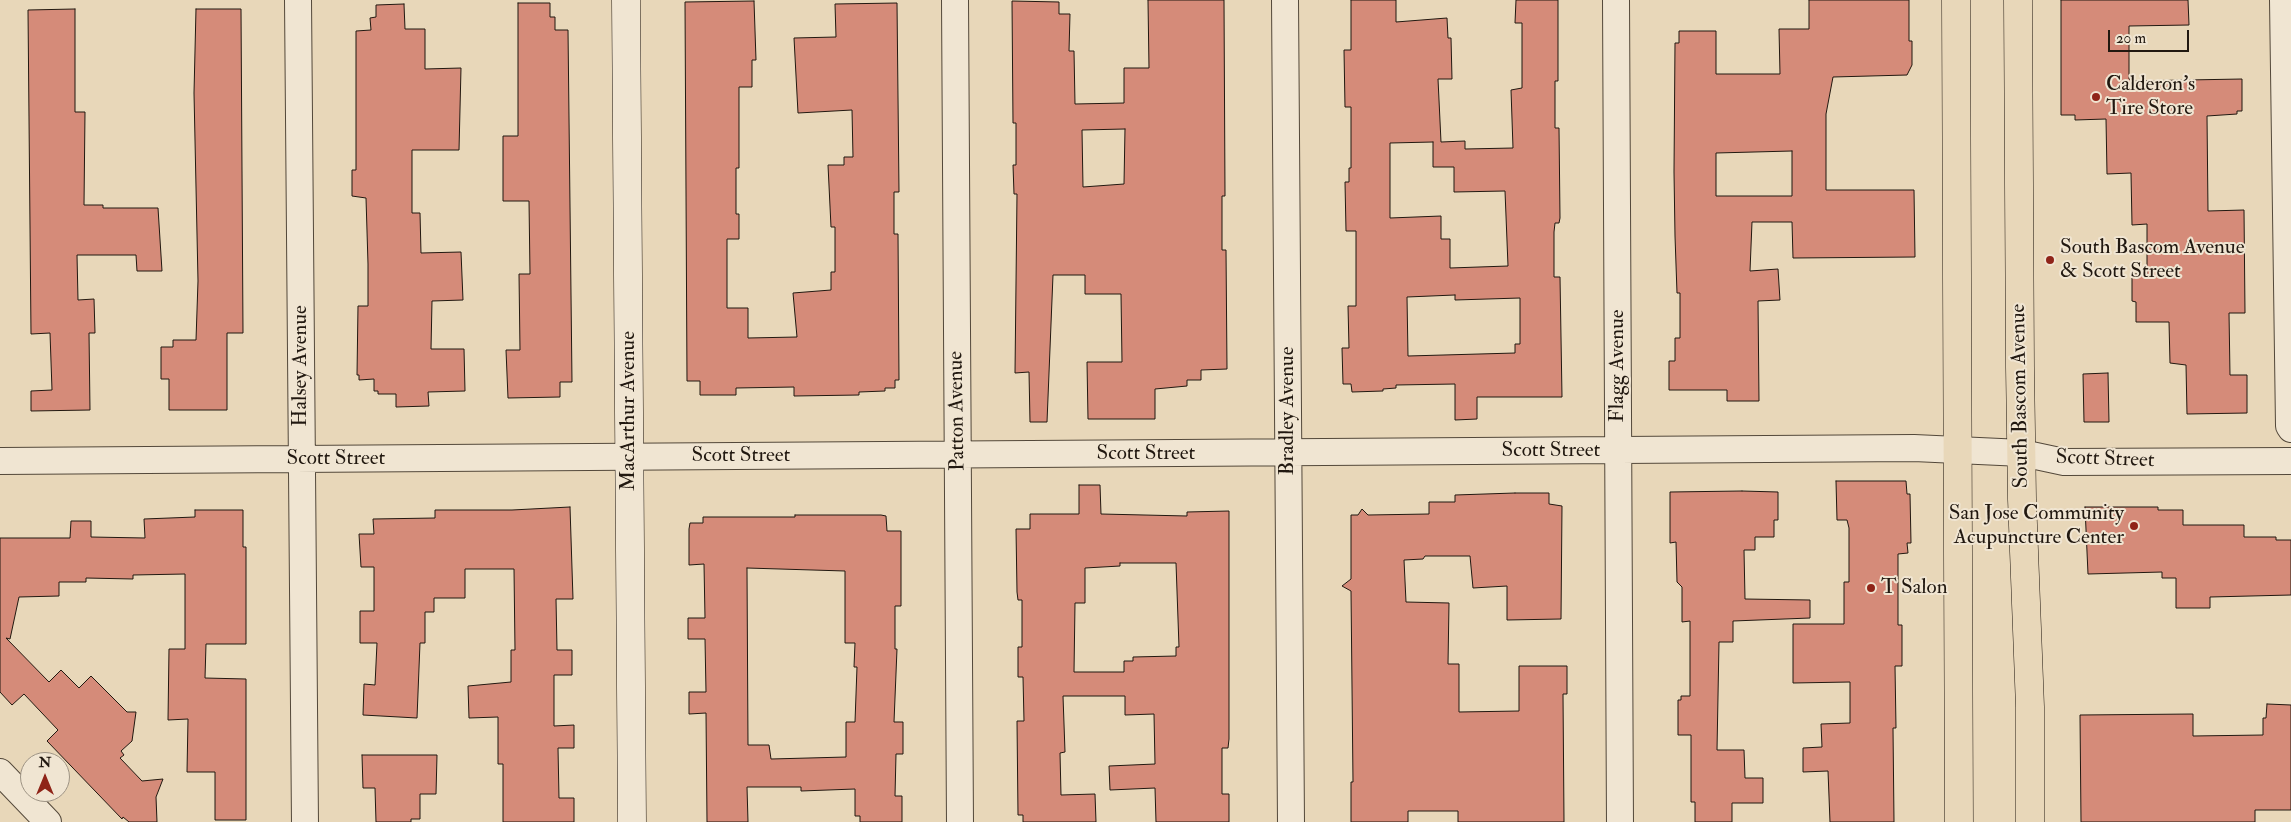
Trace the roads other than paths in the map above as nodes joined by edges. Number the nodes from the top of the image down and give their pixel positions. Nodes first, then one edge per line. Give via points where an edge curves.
1 (298, 0) edge
2 (626, 0) edge
3 (955, 0) edge
4 (1285, 0) edge
5 (1616, 0) edge
6 (1956, 0) edge
7 (2018, 0) edge
8 (2283, 0) edge
9 (2291, 429) edge
10 (1618, 450) junction
11 (1957, 451) junction
12 (1288, 453) junction
13 (2022, 453) junction
14 (958, 455) junction
15 (629, 457) junction
16 (302, 460) junction
17 (2291, 461) edge
18 (0, 462) edge
19 (0, 772) edge
20 (48, 822) edge
21 (305, 822) edge
22 (632, 822) edge
23 (960, 822) edge
24 (1291, 822) edge
25 (1620, 822) edge
26 (1959, 822) edge
27 (2030, 822) edge

1 - 16 street, Halsey Avenue
2 - 15 street, MacArthur Avenue
3 - 14 street, Patton Avenue
4 - 12 street, Bradley Avenue
5 - 10 street, Flagg Avenue
6 - 11 main road
7 - 13 main road, South Bascom Avenue
8 - 9 street
10 - 11 street, Scott Street via 1914,448
10 - 12 street, Scott Street
10 - 25 street, Flagg Avenue
11 - 13 street, Scott Street
11 - 26 main road
12 - 14 street, Scott Street
12 - 24 street, Bradley Avenue
13 - 17 street, Scott Street via 2064,462
13 - 27 main road, South Bascom Avenue
14 - 15 street, Scott Street
14 - 23 street, Patton Avenue
15 - 16 street, Scott Street
15 - 22 street, MacArthur Avenue
16 - 18 street, Scott Street
16 - 21 street, Halsey Avenue
19 - 20 street

